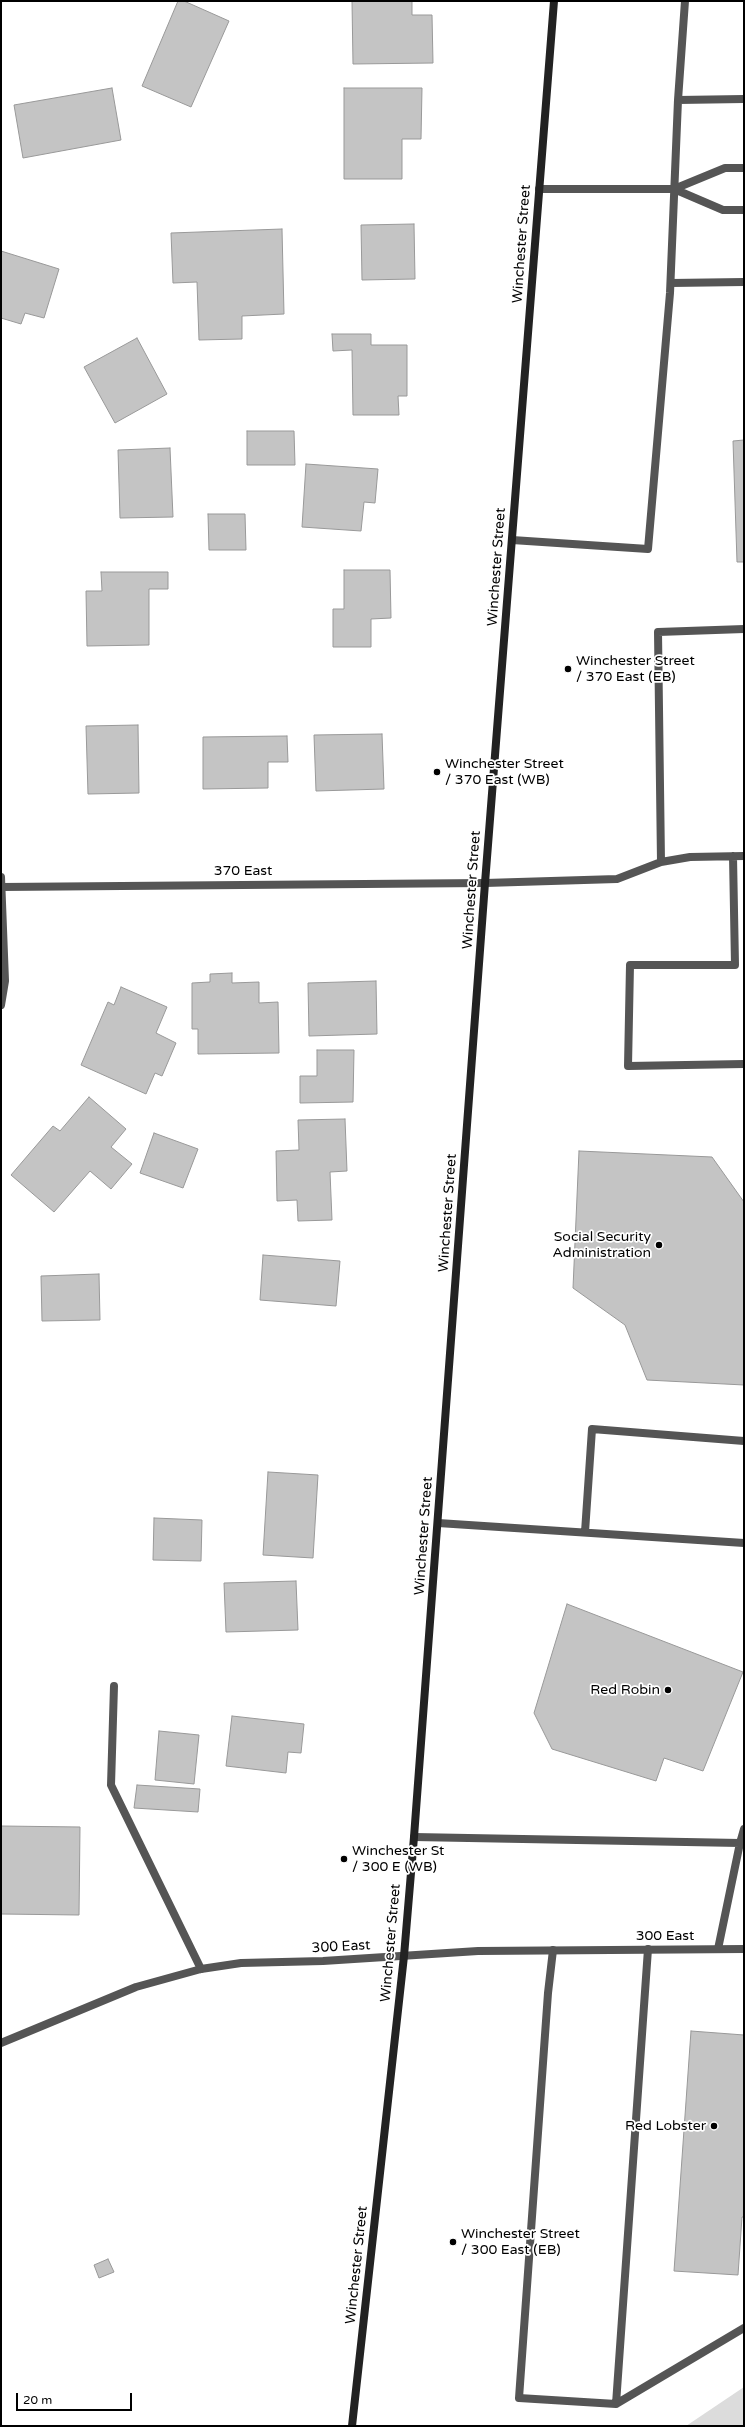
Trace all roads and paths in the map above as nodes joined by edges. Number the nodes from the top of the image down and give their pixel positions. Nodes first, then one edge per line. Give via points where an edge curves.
1 (554, 1) edge
2 (685, 1) edge
3 (678, 100) junction
4 (744, 100) edge
5 (744, 168) edge
6 (674, 189) junction
7 (539, 190) junction
8 (744, 210) edge
9 (744, 282) edge
10 (671, 283) junction
11 (512, 540) junction
12 (744, 629) edge
13 (733, 856) junction
14 (744, 856) edge
15 (661, 862) junction
16 (1, 877) edge
17 (485, 883) junction
18 (1, 887) edge
19 (1, 1005) edge
20 (744, 1064) edge
21 (744, 1441) edge
22 (438, 1523) junction
23 (585, 1532) junction
24 (744, 1543) edge
25 (114, 1686) dead end
26 (744, 1829) edge
27 (414, 1836) junction
28 (740, 1843) junction
29 (648, 1949) junction
30 (718, 1949) junction
31 (744, 1949) edge
32 (553, 1950) junction
33 (404, 1956) junction
34 (201, 1970) junction
35 (1, 2043) edge
36 (744, 2328) edge
37 (616, 2404) junction
38 (352, 2426) edge

1 - 7 main road, Winchester Street
2 - 3 street
3 - 4 street
3 - 6 street
5 - 6 street via 725,168
6 - 7 street
6 - 8 street via 724,210
6 - 10 street
7 - 11 main road, Winchester Street
9 - 10 street
10 - 11 street via 648,549
11 - 17 main road, Winchester Street
12 - 15 street via 658,632
13 - 14 street, 370 East
13 - 15 street, 370 East via 690,856
13 - 20 street via 735,965 630,965 628,1066
15 - 17 street, 370 East via 617,879
16 - 18 street
17 - 18 street, 370 East
17 - 22 main road, Winchester Street
18 - 19 street via 5,981
21 - 23 street via 592,1429
22 - 23 street
22 - 27 main road, Winchester Street
23 - 24 street
25 - 34 street via 111,1784
26 - 28 street
27 - 28 street
27 - 33 main road, Winchester Street
28 - 30 street
29 - 30 street, 300 East
29 - 32 street, 300 East
29 - 37 street
30 - 31 street, 300 East
32 - 33 street, 300 East via 478,1951
32 - 37 street via 547,2001 519,2398
33 - 34 street, 300 East via 241,1963
33 - 38 main road, Winchester Street
34 - 35 street, 300 East via 136,1987
36 - 37 street

